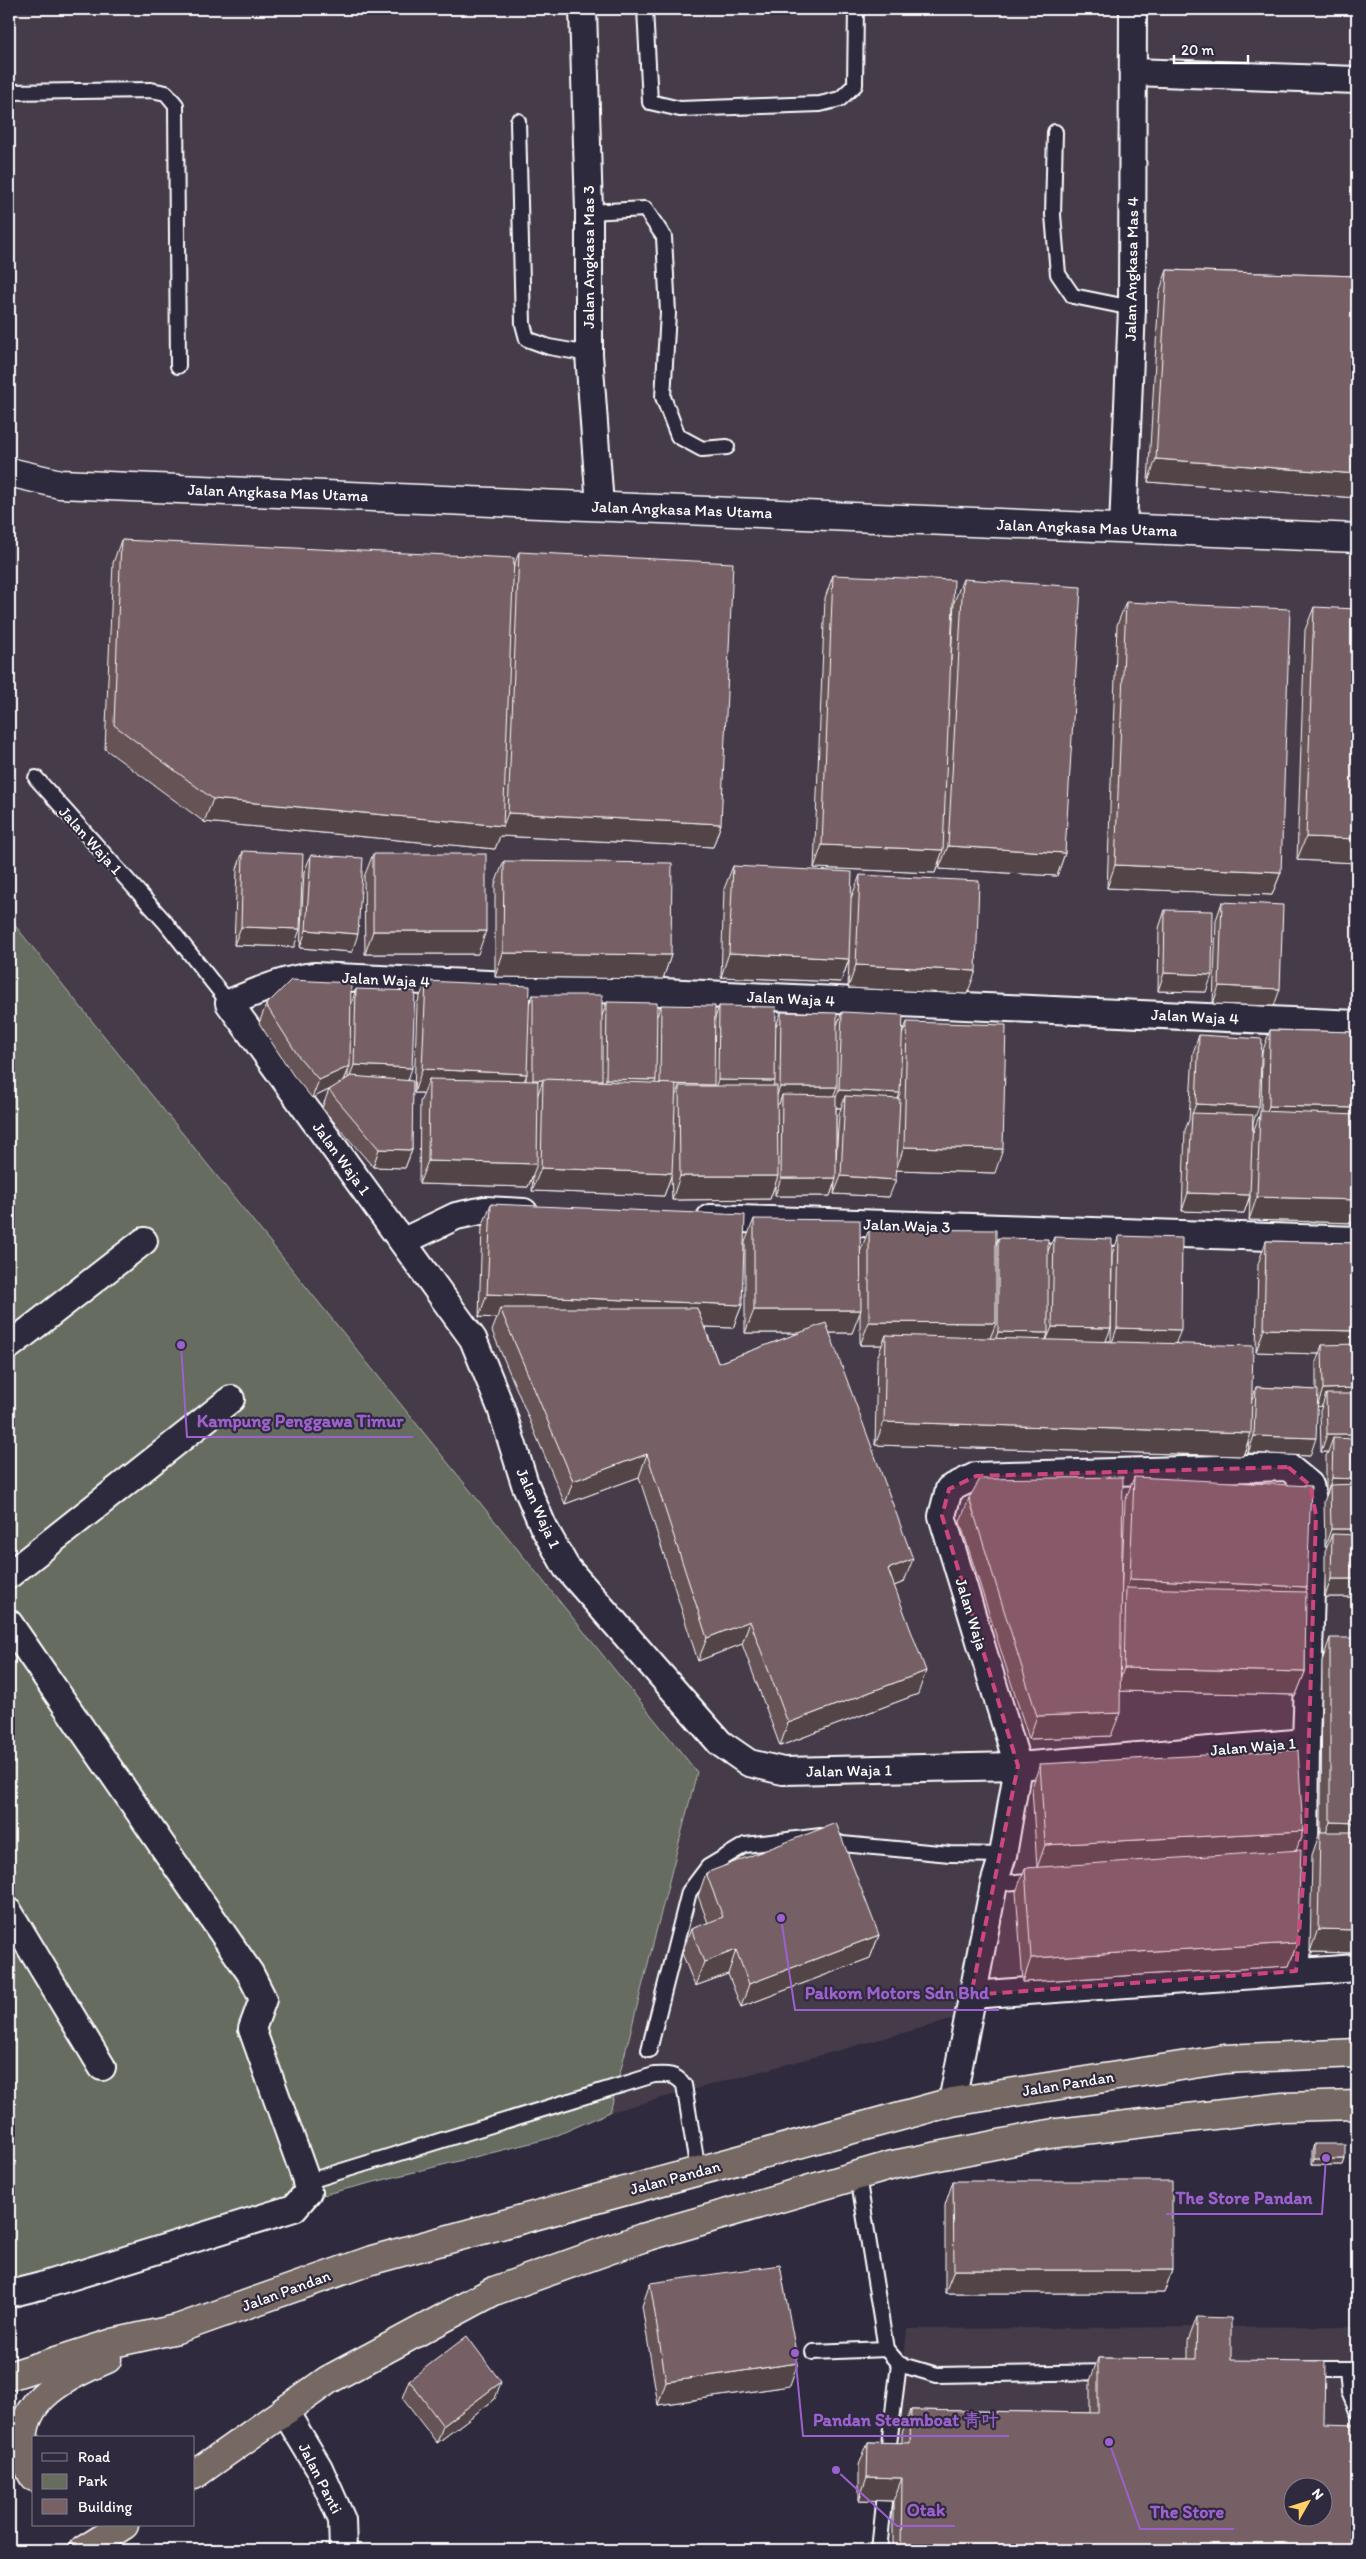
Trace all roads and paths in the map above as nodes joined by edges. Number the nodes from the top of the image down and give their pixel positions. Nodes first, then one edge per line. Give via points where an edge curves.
1 (583, 9) edge
2 (645, 9) edge
3 (856, 9) edge
4 (1133, 9) edge
5 (1133, 72) junction
6 (1357, 80) edge
7 (9, 92) edge
8 (518, 121) dead end
9 (1055, 132) dead end
10 (589, 212) junction
11 (1132, 308) junction
12 (589, 354) junction
13 (178, 366) dead end
14 (727, 447) dead end
15 (9, 472) edge
16 (600, 506) junction
17 (1123, 528) junction
18 (1357, 538) edge
19 (36, 778) dead end
20 (229, 1003) junction
21 (1357, 1024) edge
22 (544, 1212) edge
23 (683, 1217) edge
24 (1357, 1240) edge
25 (144, 1241) dead end
26 (404, 1242) junction
27 (9, 1346) edge
28 (231, 1399) dead end
29 (9, 1575) edge
30 (9, 1623) edge
31 (1306, 1742) junction
32 (1018, 1766) junction
33 (1003, 1855) junction
34 (1052, 1879) edge
35 (994, 1884) junction
36 (9, 1912) edge
37 (1357, 1968) edge
38 (1296, 1971) junction
39 (971, 1995) junction
40 (649, 2050) dead end
41 (1357, 2053) edge
42 (102, 2067) dead end
43 (952, 2102) junction
44 (1357, 2105) edge
45 (698, 2171) junction
46 (858, 2176) junction
47 (306, 2182) junction
48 (9, 2294) edge
49 (178, 2329) junction
50 (886, 2349) junction
51 (814, 2352) dead end
52 (899, 2364) junction
53 (1290, 2369) edge
54 (1352, 2369) edge
55 (1126, 2371) edge
56 (9, 2376) edge
57 (284, 2410) junction
58 (1357, 2411) edge
59 (887, 2460) edge
60 (32, 2472) edge
61 (196, 2472) edge
62 (884, 2504) dead end
63 (122, 2526) edge
64 (84, 2550) edge
65 (344, 2550) edge
66 (879, 2550) edge

1 - 10 street, Jalan Angkasa Mas 3
2 - 3 lane via 650,102 680,109 820,104 840,99 856,85
4 - 5 street, Jalan Angkasa Mas 4
5 - 6 street
5 - 11 street, Jalan Angkasa Mas 4
7 - 13 lane via 151,90 166,93 176,105
8 - 12 lane via 523,324 528,339 549,347
9 - 11 lane via 1053,214 1058,274 1073,296
10 - 12 street, Jalan Angkasa Mas 3
10 - 14 lane via 645,209 664,237 668,313 663,397 678,436 702,449
11 - 17 street, Jalan Angkasa Mas 4
12 - 16 street, Jalan Angkasa Mas 3
15 - 16 street, Jalan Angkasa Mas Utama via 60,484
16 - 17 street, Jalan Angkasa Mas Utama
17 - 18 street, Jalan Angkasa Mas Utama
19 - 20 lane, Jalan Waja 1 via 165,922
20 - 21 street, Jalan Waja 4 via 274,984 315,976
20 - 26 street, Jalan Waja 1
22 - 26 street via 484,1210 456,1216
23 - 24 street, Jalan Waja 3
25 - 27 street
26 - 32 street, Jalan Waja 1 via 473,1339 501,1408 525,1484 566,1567 720,1743 749,1763 783,1771
28 - 29 street
30 - 47 street via 250,1973 263,1999 252,2029
31 - 32 street, Jalan Waja 1
31 - 32 street, Jalan Waja via 1316,1516 1310,1485 1288,1467 976,1476 949,1489 942,1516
31 - 38 street
32 - 33 street, Jalan Waja
33 - 35 street, Jalan Waja
33 - 40 lane via 950,1854 842,1844 822,1836 746,1845 708,1867 689,1892
34 - 35 lane
35 - 39 street, Jalan Waja
36 - 42 street
37 - 38 street
38 - 39 street
39 - 43 street, Jalan Waja
41 - 43 highway, Jalan Pandan via 1225,2059
43 - 45 highway, Jalan Pandan
44 - 46 highway via 1283,2107 1049,2134 893,2165
45 - 47 lane via 684,2085 669,2074 654,2075 533,2111
45 - 49 highway, Jalan Pandan via 372,2260
46 - 50 lane
46 - 57 highway via 642,2238 494,2291 328,2380
47 - 48 street via 308,2192 294,2208
49 - 56 highway, Jalan Pandan via 112,2343
49 - 60 highway via 86,2368 45,2393 27,2418 23,2438
50 - 51 lane
50 - 52 lane
52 - 55 lane via 937,2375
52 - 59 lane
53 - 54 lane
54 - 58 lane via 1349,2392
57 - 61 highway
57 - 65 street, Jalan Panti via 319,2468 342,2520
62 - 66 lane
63 - 64 highway

